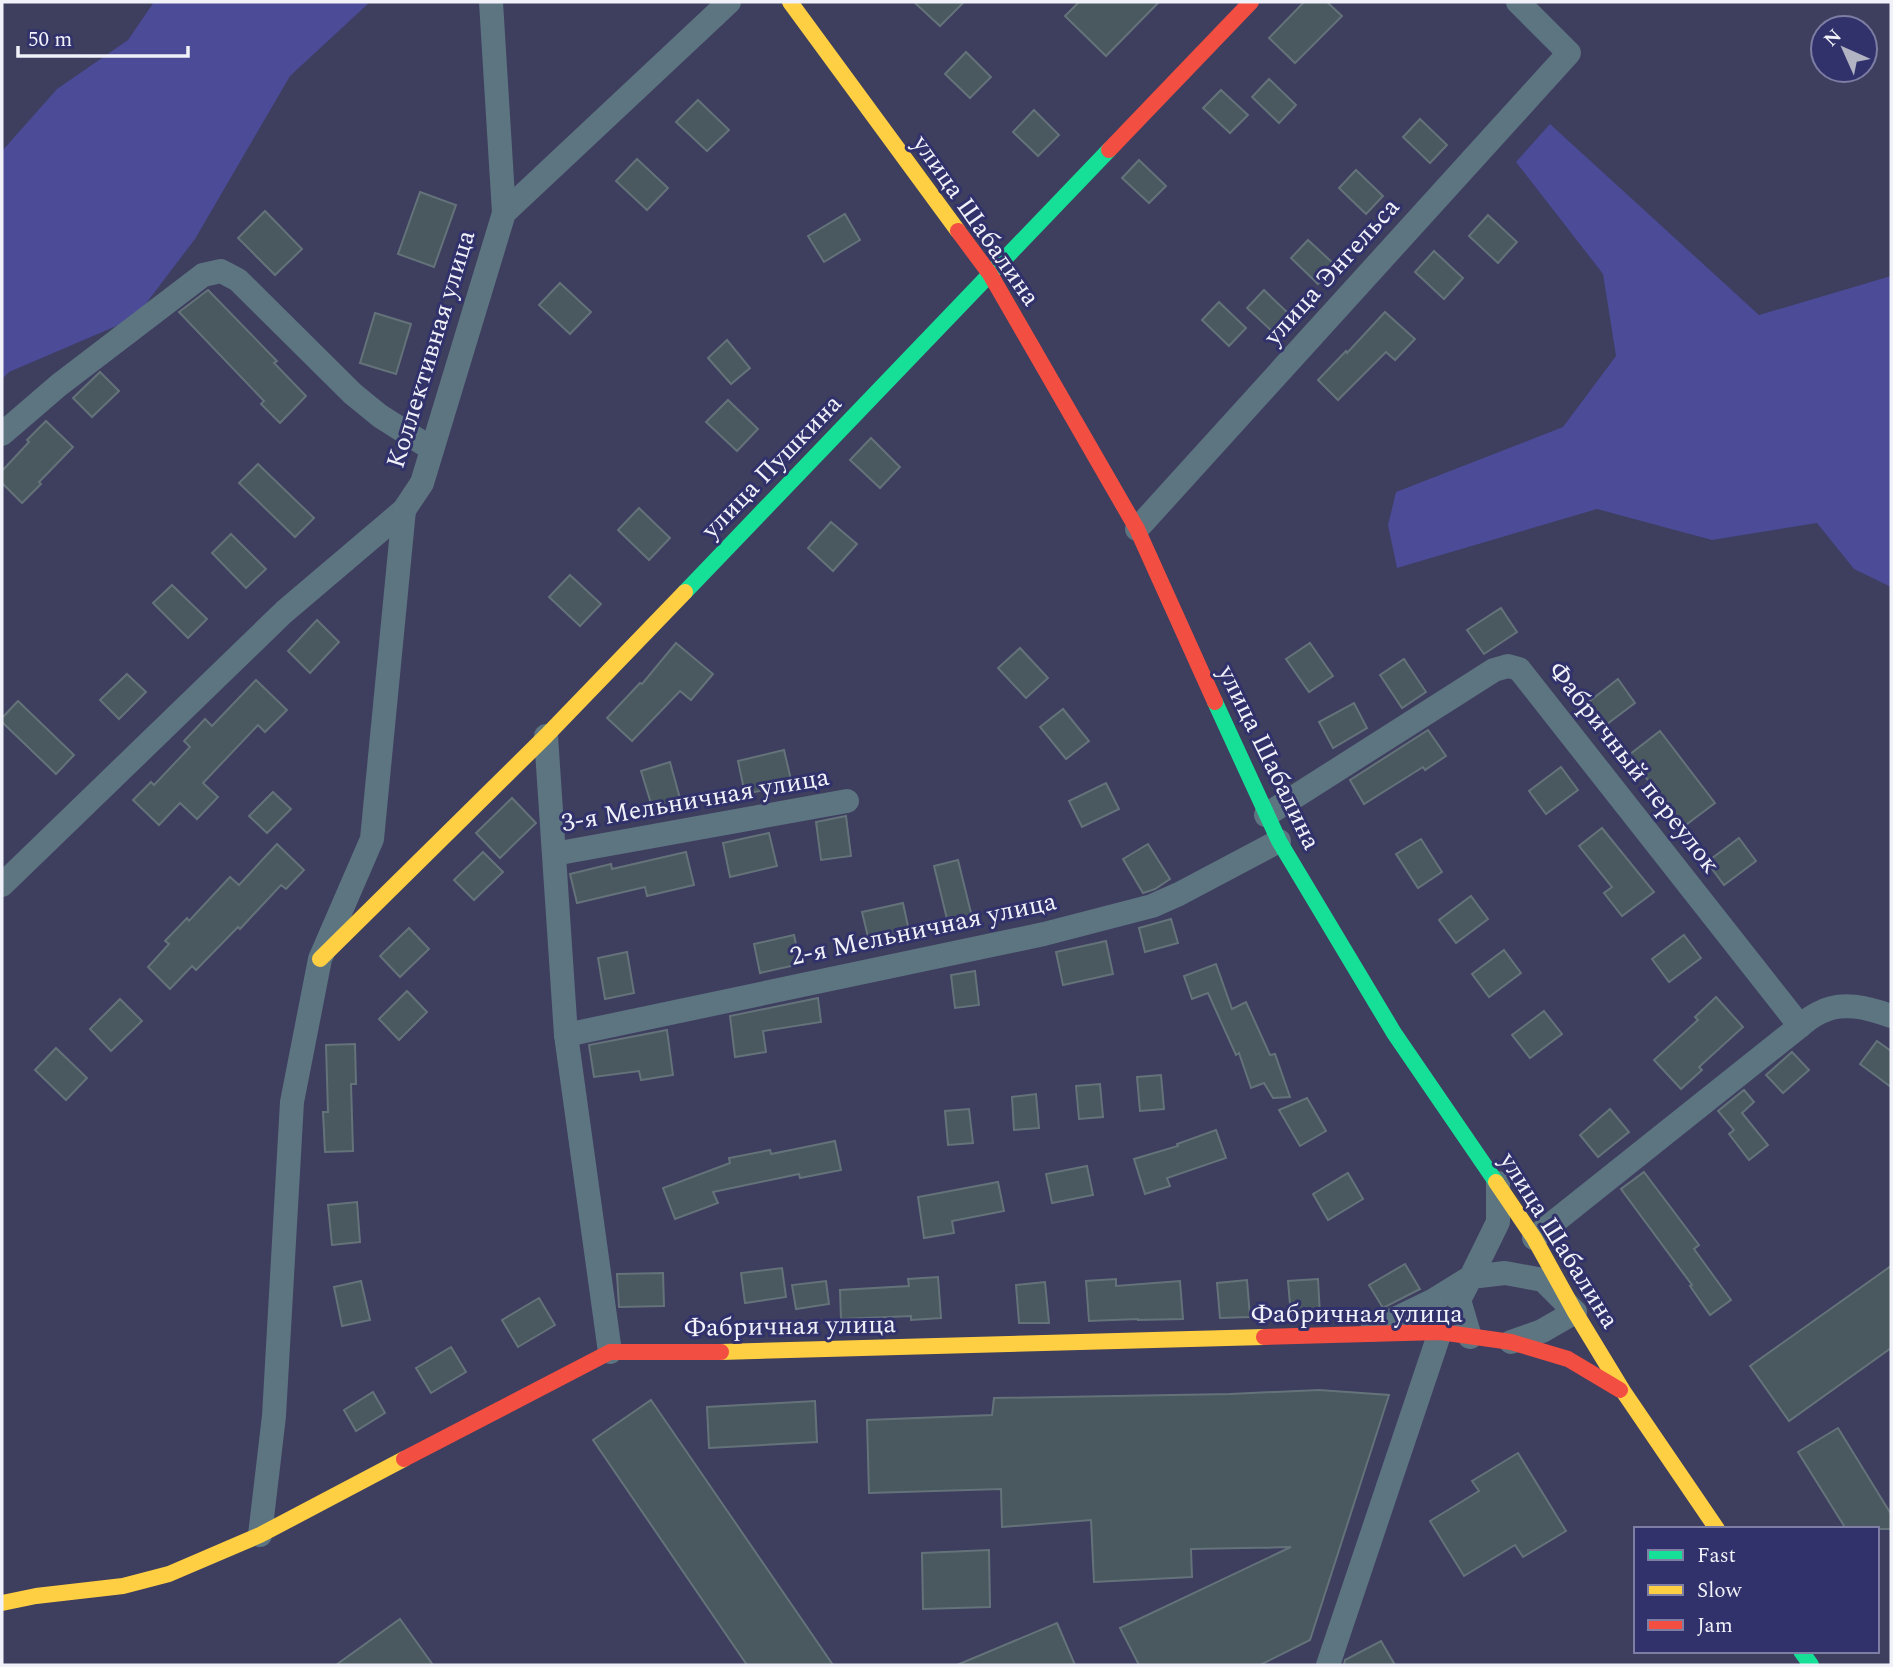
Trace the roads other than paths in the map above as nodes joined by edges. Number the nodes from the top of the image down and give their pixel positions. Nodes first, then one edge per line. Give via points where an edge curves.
1 (491, 2) edge
2 (729, 2) edge
3 (790, 2) edge
4 (1251, 2) edge
5 (1518, 2) edge
6 (504, 213) junction
7 (990, 274) junction
8 (2, 434) edge
9 (432, 449) junction
10 (404, 510) junction
11 (1137, 528) junction
12 (547, 736) junction
13 (847, 801) dead end
14 (1266, 815) junction
15 (1279, 841) junction
16 (554, 854) junction
17 (2, 885) edge
18 (320, 959) junction
19 (1891, 1016) edge
20 (1800, 1026) junction
21 (566, 1035) junction
22 (1498, 1183) junction
23 (1534, 1238) junction
24 (1471, 1277) junction
25 (1575, 1311) junction
26 (1440, 1332) junction
27 (1362, 1335) junction
28 (1470, 1337) junction
29 (1511, 1342) junction
30 (610, 1352) junction
31 (1623, 1391) junction
32 (1716, 1527) edge
33 (260, 1535) junction
34 (2, 1603) edge
35 (1328, 1665) edge

1 - 6 street
2 - 6 street, Коллективная улица
3 - 7 street, улица Шабалина
4 - 7 street, улица Пушкина
5 - 11 street, улица Энгельса via 1569,53
6 - 9 street, Коллективная улица
7 - 11 street, улица Шабалина
7 - 12 street, улица Пушкина
8 - 9 street via 204,275 221,271 238,280 353,394
9 - 10 street, Коллективная улица via 422,483
10 - 17 street, Коллективная улица via 284,612
10 - 18 street via 372,839
11 - 14 street, улица Шабалина
12 - 16 street
12 - 18 street, улица Пушкина
13 - 16 street, 3-я Мельничная улица
14 - 15 street, улица Шабалина
14 - 20 street, Фабричный переулок via 1494,670 1519,669
15 - 21 street, 2-я Мельничная улица via 1152,906 1044,934
15 - 22 street, улица Шабалина via 1394,1033
16 - 21 street
18 - 33 street via 292,1102 274,1416
19 - 20 street via 1871,1008 1842,1006 1821,1011
20 - 23 street
21 - 30 street
22 - 23 street, улица Шабалина
22 - 24 street via 1498,1222
23 - 25 street, улица Шабалина
24 - 25 street via 1505,1273 1543,1280
24 - 27 street
24 - 28 street via 1459,1300
25 - 29 street via 1542,1331
25 - 31 street, улица Шабалина
26 - 27 street, Фабричная улица
26 - 28 street, Фабричная улица
26 - 35 street
27 - 30 street, Фабричная улица
28 - 29 street, Фабричная улица
29 - 31 street, Фабричная улица via 1568,1359
30 - 33 street, Фабричная улица
31 - 32 street, улица Шабалина
33 - 34 street, Фабричная улица via 169,1574 123,1586

